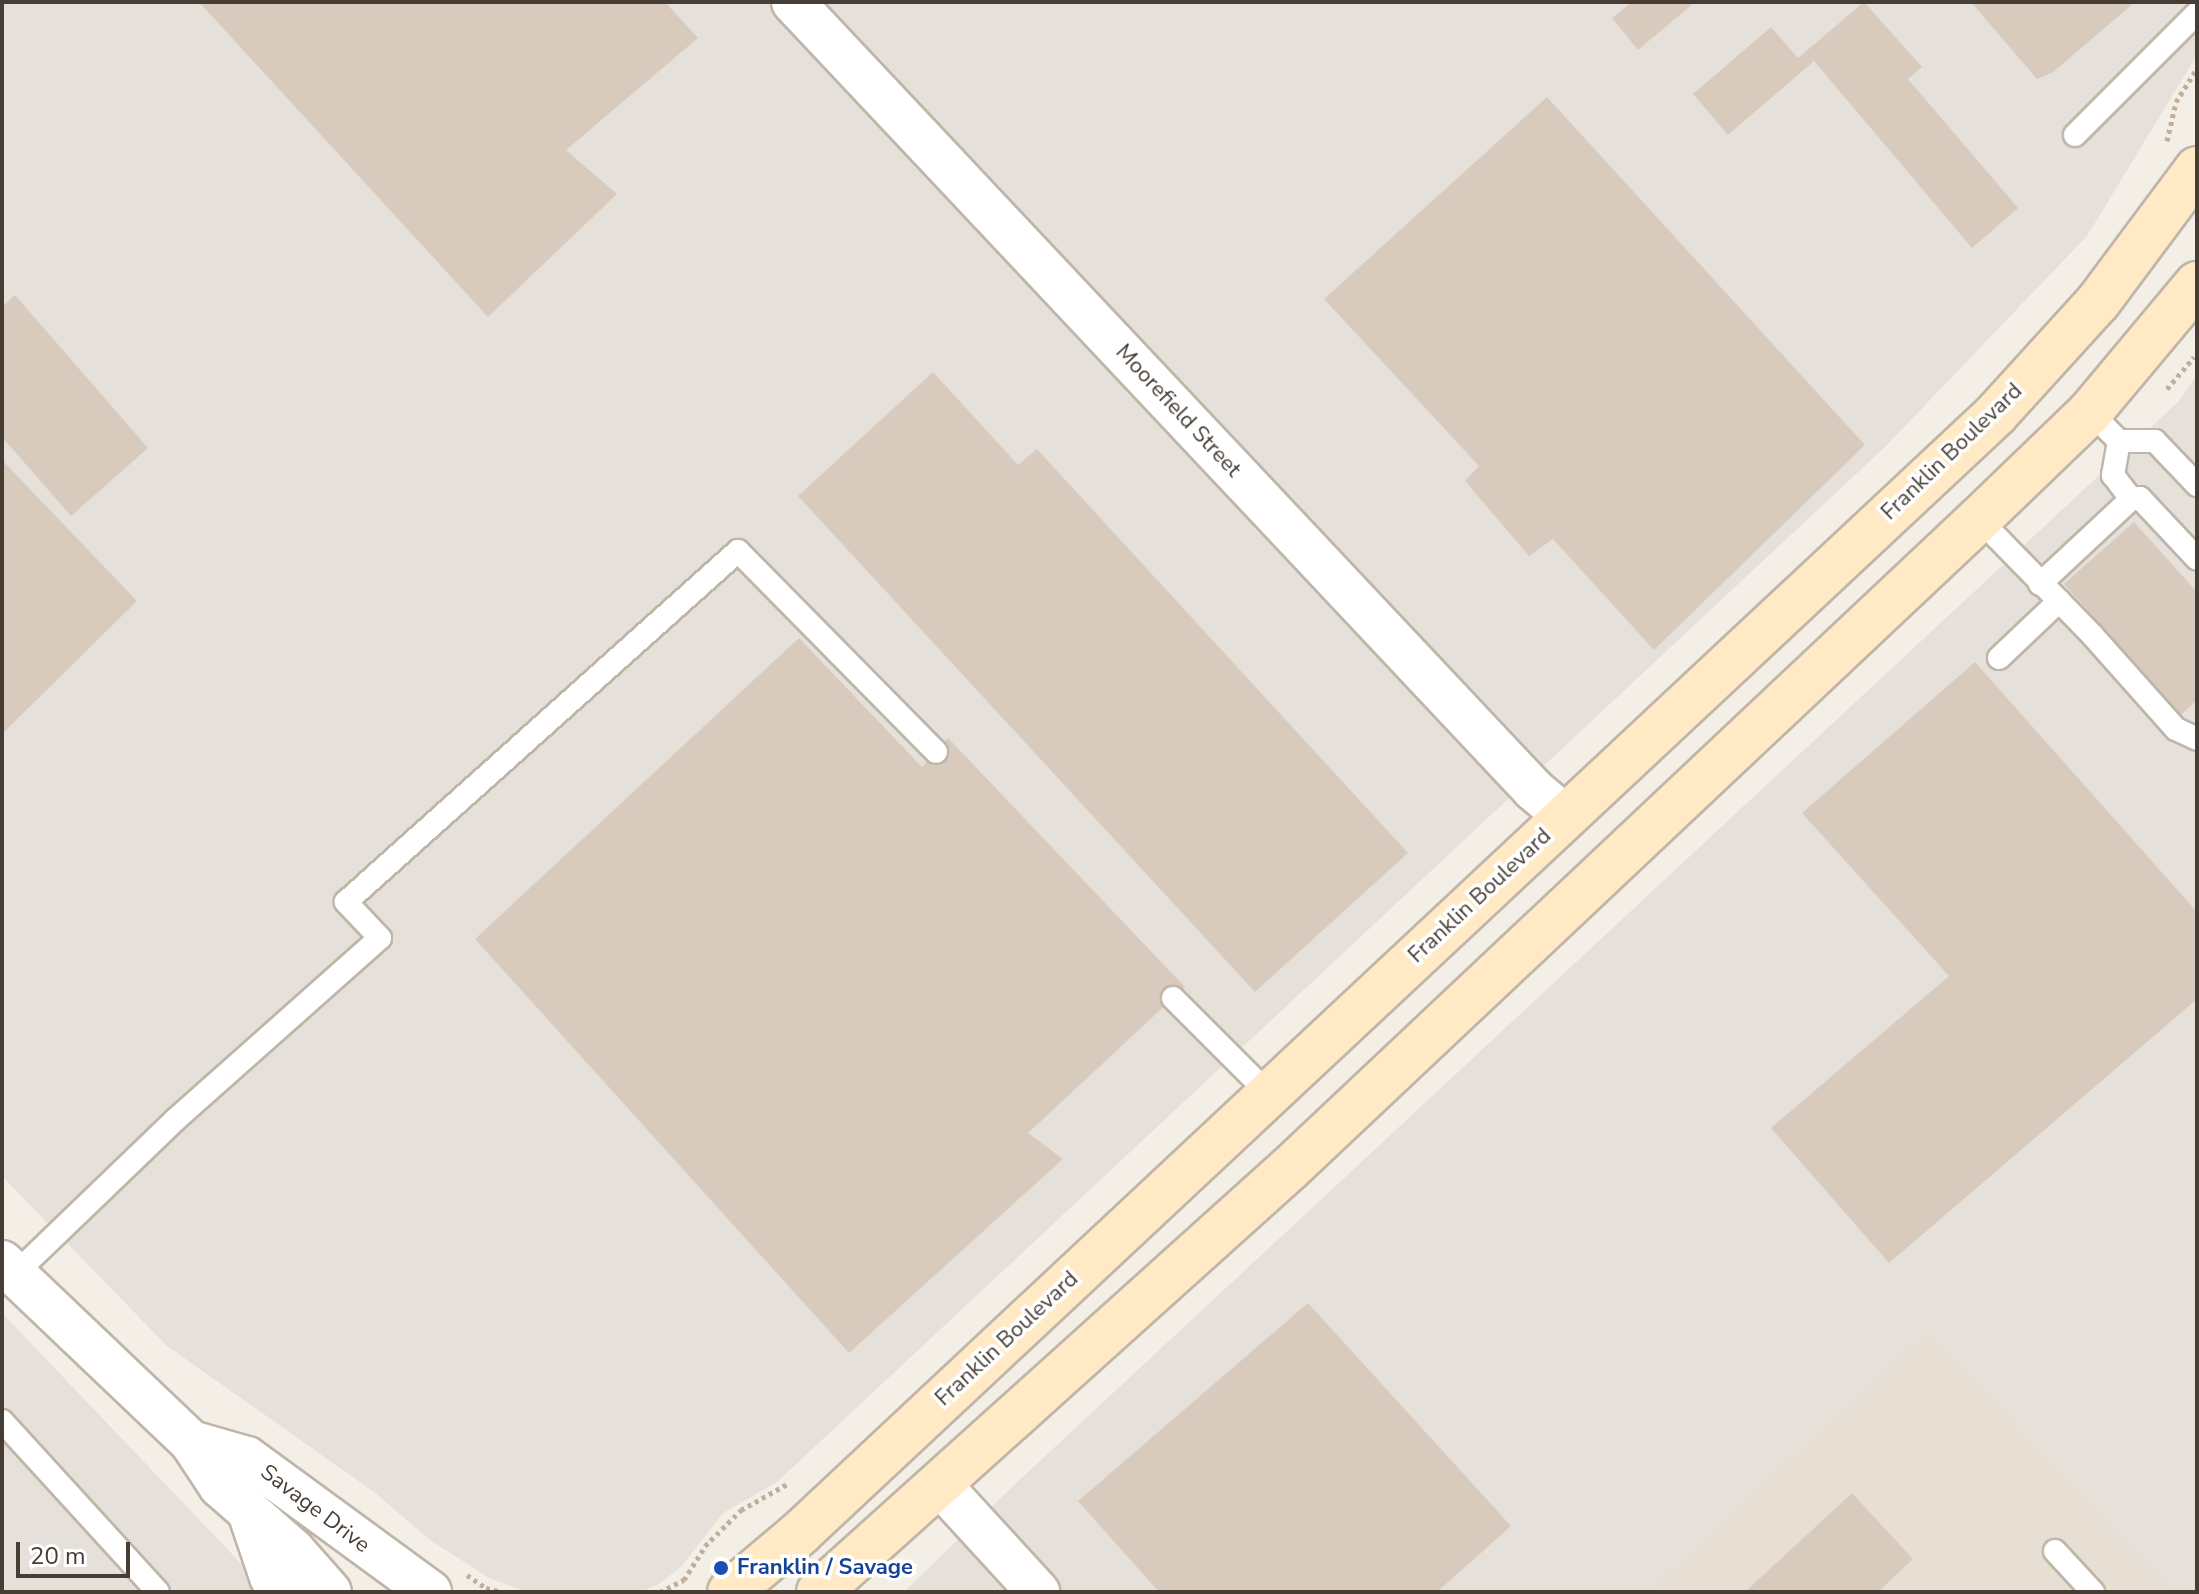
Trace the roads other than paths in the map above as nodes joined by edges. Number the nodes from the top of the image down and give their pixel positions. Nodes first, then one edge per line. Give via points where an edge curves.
1 (793, 2) edge
2 (2197, 13) edge
3 (2075, 135) dead end
4 (2182, 157) edge
5 (2197, 284) edge
6 (2105, 427) junction
7 (2197, 485) edge
8 (2131, 499) junction
9 (1979, 519) junction
10 (2197, 559) edge
11 (2040, 584) junction
12 (2059, 601) junction
13 (1999, 658) dead end
14 (2197, 739) edge
15 (936, 752) dead end
16 (1565, 816) junction
17 (1173, 998) dead end
18 (1269, 1094) junction
19 (8, 1269) edge
20 (2, 1421) edge
21 (191, 1442) junction
22 (941, 1486) junction
23 (248, 1510) junction
24 (2055, 1551) dead end
25 (158, 1592) edge
26 (280, 1592) edge
27 (330, 1592) edge
28 (430, 1592) edge
29 (730, 1592) edge
30 (819, 1592) edge
31 (1038, 1592) edge
32 (2093, 1592) edge

1 - 16 street, Moorefield Street via 1534,790
2 - 3 lane
4 - 16 main road, Franklin Boulevard via 2098,302 1996,414
5 - 6 main road
6 - 7 lane via 2155,441
6 - 8 lane via 2113,475
6 - 9 main road
8 - 10 lane via 2140,498
8 - 11 lane
9 - 11 lane
9 - 22 main road via 1289,1169
11 - 12 lane
12 - 13 lane
12 - 14 lane via 2176,729
15 - 19 lane via 738,551 346,902 380,938
16 - 18 main road, Franklin Boulevard
17 - 18 lane
18 - 29 main road, Franklin Boulevard via 800,1533
19 - 21 street, Savage Drive
20 - 25 lane
21 - 23 street, Savage Drive via 220,1486
21 - 28 street, Savage Drive via 247,1458
22 - 30 main road
22 - 31 street
23 - 26 street
23 - 27 street, Savage Drive
24 - 32 lane

